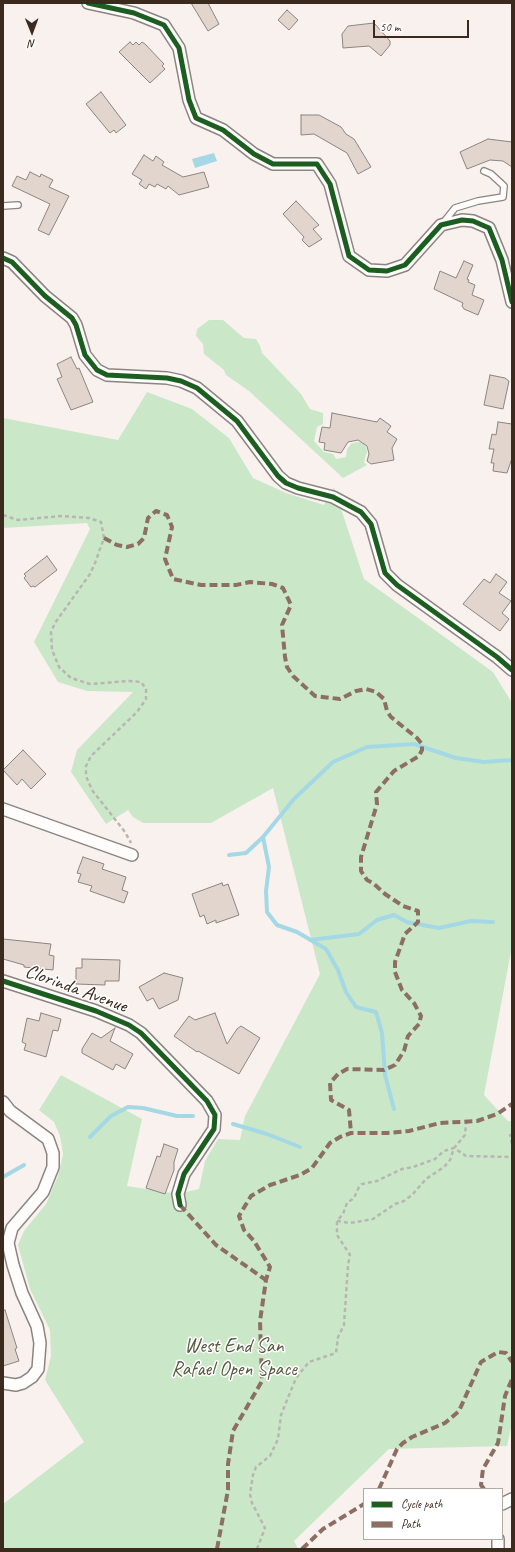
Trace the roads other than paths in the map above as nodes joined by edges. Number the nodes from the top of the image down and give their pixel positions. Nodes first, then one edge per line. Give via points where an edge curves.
1 (88, 3) edge
2 (484, 171) dead end
3 (3, 206) edge
4 (18, 206) dead end
5 (441, 225) junction
6 (3, 258) edge
7 (512, 302) edge
8 (512, 670) edge
9 (3, 809) edge
10 (132, 855) road end
11 (3, 981) edge
12 (3, 1102) edge
13 (180, 1206) dead end
14 (3, 1383) edge
15 (512, 1499) edge
16 (503, 1504) edge

1 - 5 street via 134,13 164,25 179,48 189,100 196,118 223,130 254,154 273,164 317,164 330,184 349,256 369,270 387,271 405,265
2 - 5 lane via 504,186 503,197 455,208
3 - 4 lane
5 - 7 street via 462,220 473,221 489,228 502,260
6 - 8 street via 12,262 45,296 72,318 85,355 97,370 107,375 167,378 197,388 237,421 286,483 333,497 361,512 371,524 385,573 397,585 498,657
9 - 10 street
11 - 13 street, Clorinda Avenue via 96,1011 129,1025 142,1033 207,1101 215,1115 214,1129 184,1174 178,1194
12 - 14 street via 10,1111 48,1139 53,1153 53,1167 43,1192 12,1228 8,1243 22,1293 37,1326 40,1343 38,1369 23,1383
15 - 16 street

